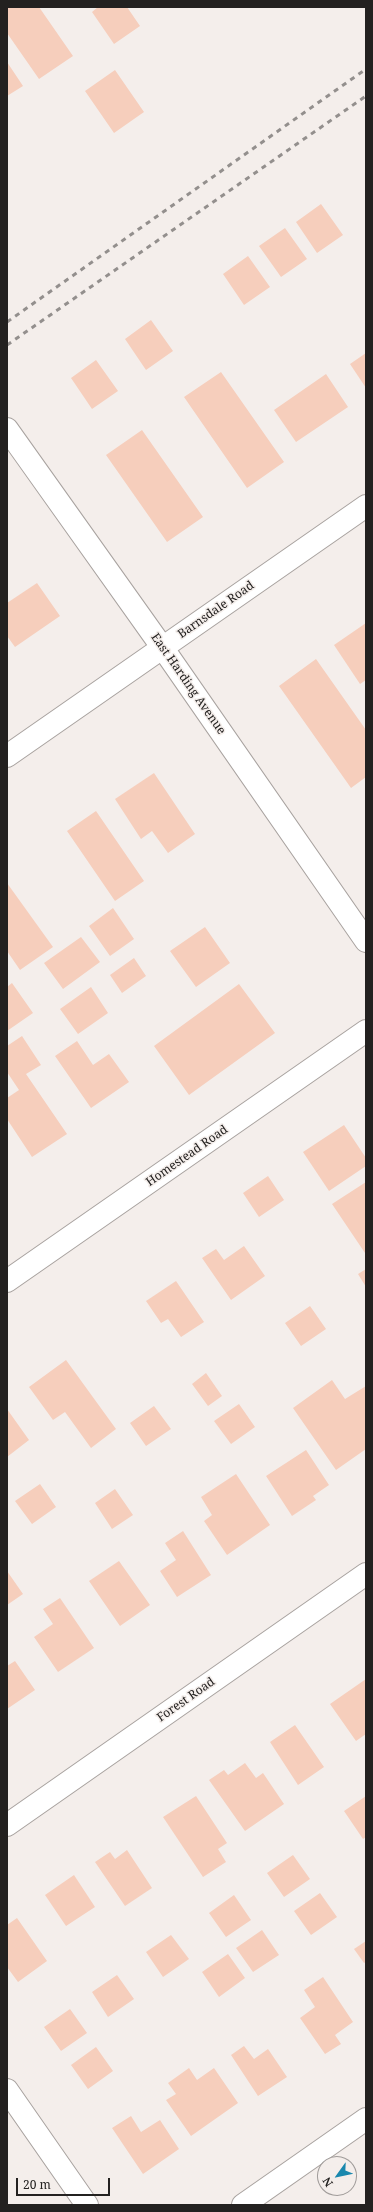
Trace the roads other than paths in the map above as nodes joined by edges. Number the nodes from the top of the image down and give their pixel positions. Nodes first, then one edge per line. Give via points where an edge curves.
1 (7, 429) edge
2 (366, 506) edge
3 (162, 647) junction
4 (7, 756) edge
5 (366, 941) edge
6 (366, 1031) edge
7 (7, 1280) edge
8 (366, 1574) edge
9 (7, 1825) edge
10 (7, 2090) edge
11 (366, 2119) edge
12 (87, 2205) edge
13 (242, 2205) edge

1 - 3 street, East Harding Avenue
2 - 3 street, Barnsdale Road
3 - 4 street, Barnsdale Road
3 - 5 street, East Harding Avenue
6 - 7 street, Homestead Road
8 - 9 street, Forest Road
10 - 12 street
11 - 13 street

